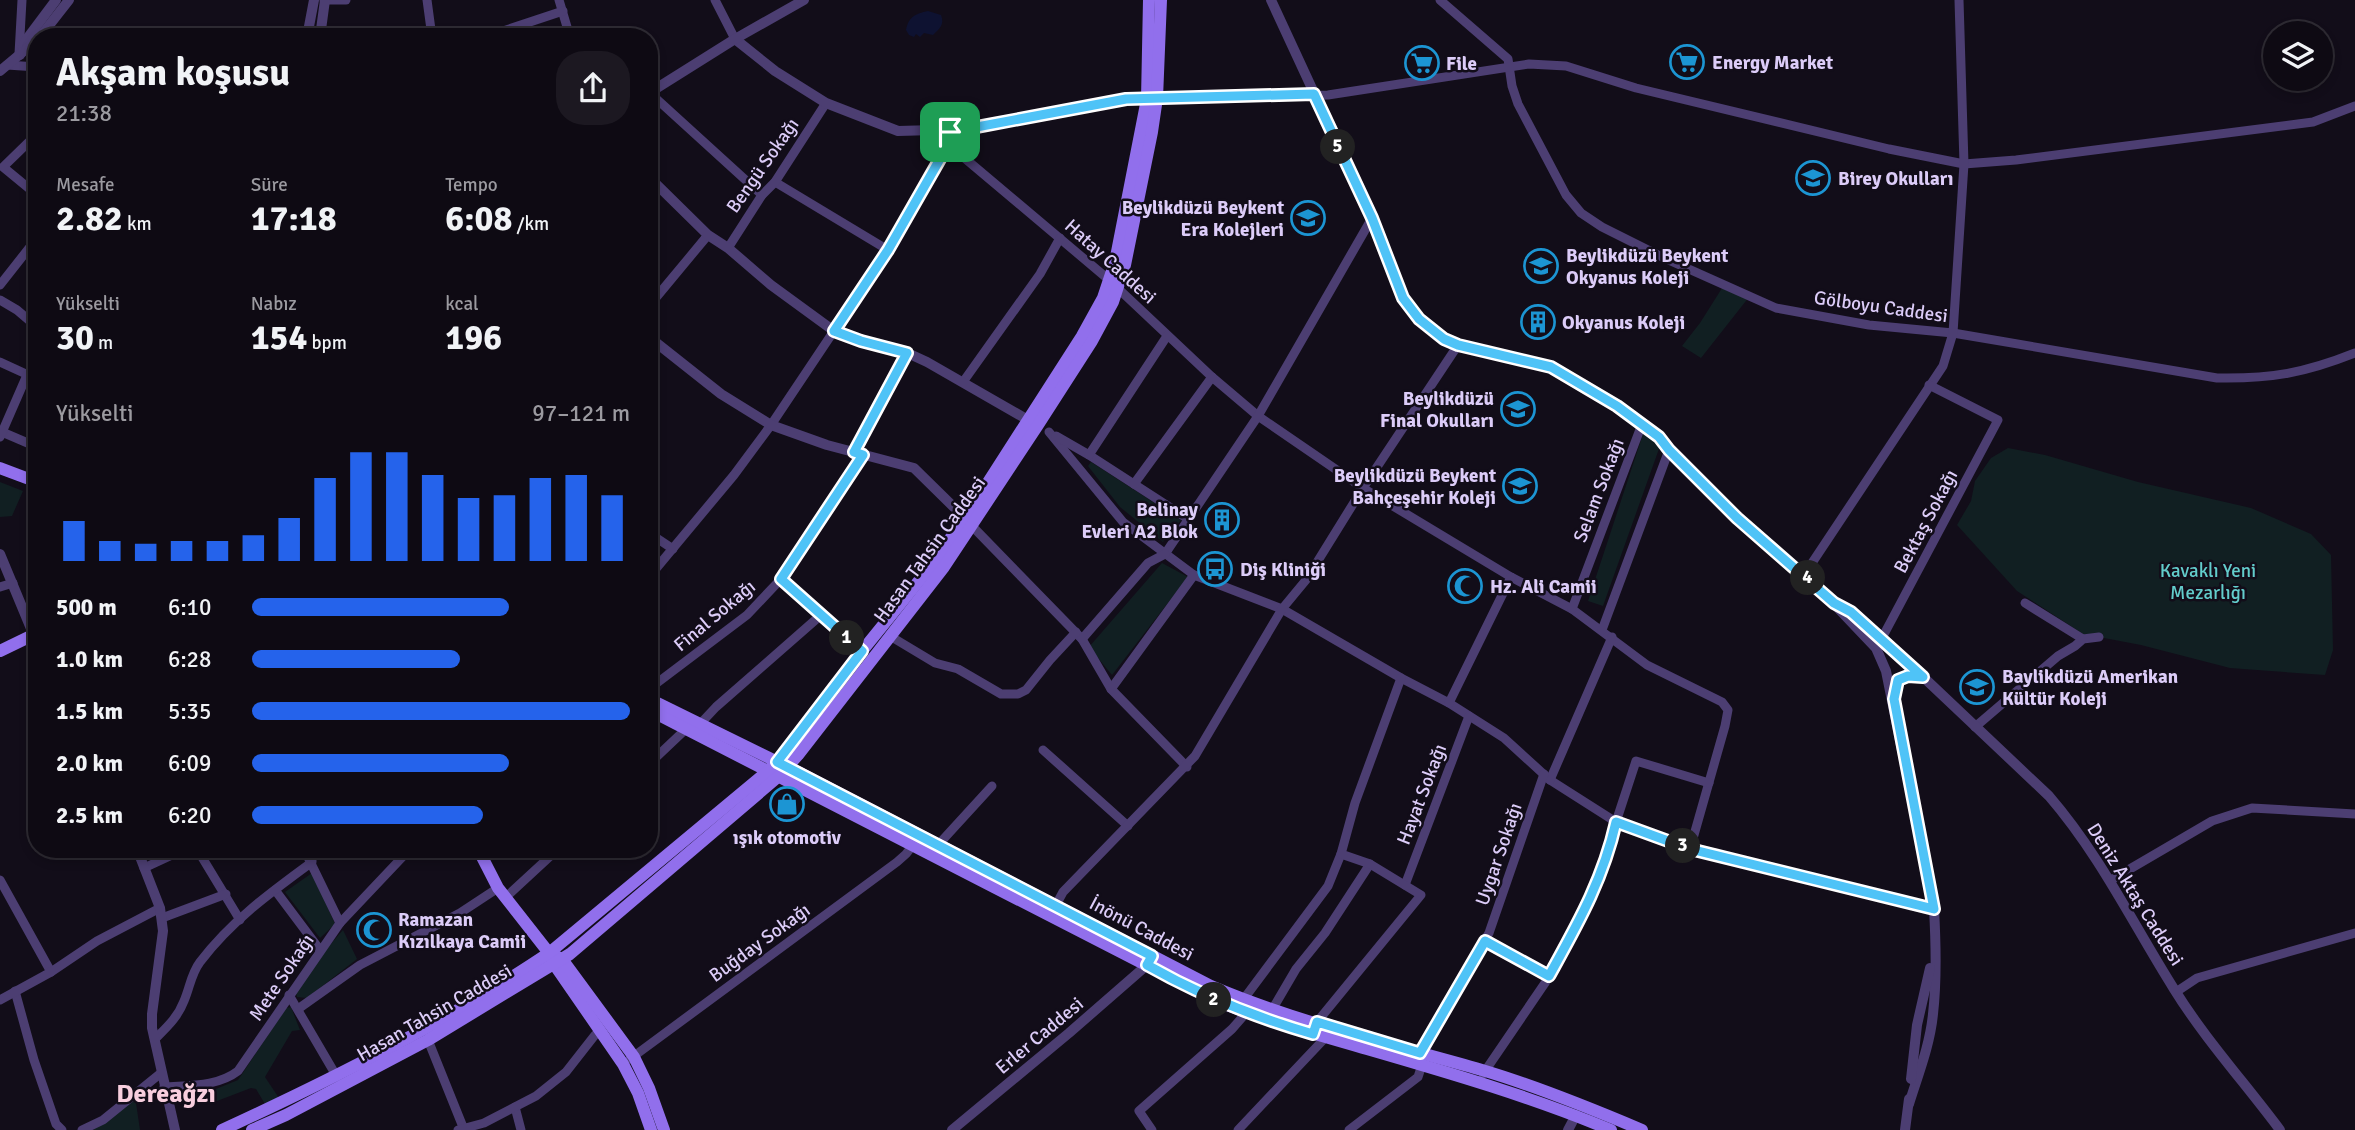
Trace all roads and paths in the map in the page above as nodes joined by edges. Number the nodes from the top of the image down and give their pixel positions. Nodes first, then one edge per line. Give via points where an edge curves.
1 (22, 0) edge
2 (56, 0) edge
3 (69, 0) edge
4 (314, 0) edge
5 (325, 0) edge
6 (346, 0) edge
7 (427, 0) edge
8 (559, 0) edge
9 (715, 0) edge
10 (804, 0) edge
11 (1149, 0) edge
12 (1161, 0) edge
13 (1271, 0) edge
14 (1440, 0) edge
15 (1959, 0) edge
16 (563, 11) junction
17 (35, 28) edge
18 (46, 28) edge
19 (309, 28) edge
20 (321, 28) edge
21 (431, 28) edge
22 (512, 28) edge
23 (567, 28) edge
24 (28, 37) edge
25 (735, 39) junction
26 (28, 47) edge
27 (20, 55) junction
28 (28, 67) edge
29 (1509, 67) junction
30 (4, 68) edge
31 (658, 87) edge
32 (1314, 94) junction
33 (1152, 98) junction
34 (658, 101) edge
35 (826, 103) junction
36 (2355, 106) edge
37 (950, 132) junction
38 (28, 142) edge
39 (948, 145) junction
40 (1964, 164) junction
41 (1, 168) edge
42 (775, 182) junction
43 (658, 186) edge
44 (28, 188) edge
45 (762, 195) junction
46 (1372, 218) junction
47 (708, 235) junction
48 (1060, 238) junction
49 (728, 248) junction
50 (28, 249) edge
51 (888, 250) junction
52 (1113, 283) junction
53 (0, 285) edge
54 (658, 295) edge
55 (0, 300) edge
56 (28, 319) edge
57 (834, 331) junction
58 (1954, 333) junction
59 (1167, 336) junction
60 (658, 344) edge
61 (1458, 345) junction
62 (907, 353) junction
63 (2355, 353) edge
64 (0, 362) edge
65 (27, 375) joint
66 (1212, 377) junction
67 (962, 382) junction
68 (1930, 384) junction
69 (1258, 416) junction
70 (1642, 424) junction
71 (771, 425) junction
72 (1038, 426) junction
73 (1, 435) edge
74 (28, 444) edge
75 (1669, 450) junction
76 (859, 454) junction
77 (1089, 455) junction
78 (0, 468) edge
79 (28, 479) edge
80 (1134, 484) junction
81 (1363, 488) junction
82 (1188, 519) junction
83 (968, 521) junction
84 (658, 539) edge
85 (673, 549) junction
86 (0, 554) edge
87 (1165, 554) junction
88 (658, 566) edge
89 (1194, 575) junction
90 (1804, 575) junction
91 (1511, 576) junction
92 (781, 579) junction
93 (13, 583) junction
94 (0, 587) edge
95 (1834, 603) junction
96 (2025, 603) dead end
97 (1282, 609) junction
98 (1572, 609) junction
99 (821, 615) junction
100 (28, 621) edge
101 (1602, 630) junction
102 (890, 636) junction
103 (1079, 636) junction
104 (1612, 637) junction
105 (2099, 638) dead end
106 (1882, 639) junction
107 (2082, 639) junction
108 (28, 641) edge
109 (0, 651) edge
110 (862, 651) junction
111 (1923, 677) junction
112 (1401, 678) junction
113 (658, 682) edge
114 (1111, 689) junction
115 (658, 703) edge
116 (1449, 704) junction
117 (1896, 713) junction
118 (658, 714) edge
119 (1469, 716) junction
120 (701, 723) junction
121 (1975, 727) junction
122 (686, 729) junction
123 (1043, 750) dead end
124 (658, 755) edge
125 (1187, 767) junction
126 (778, 769) junction
127 (1547, 777) junction
128 (1709, 783) junction
129 (992, 786) dead end
130 (2355, 814) edge
131 (1616, 822) junction
132 (1129, 826) junction
133 (912, 845) junction
134 (938, 845) junction
135 (1690, 849) junction
136 (1341, 854) junction
137 (140, 858) edge
138 (166, 858) edge
139 (203, 858) edge
140 (310, 858) edge
141 (312, 858) edge
142 (401, 858) edge
143 (483, 858) edge
144 (547, 858) edge
145 (312, 862) junction
146 (1370, 864) junction
147 (144, 868) junction
148 (0, 880) edge
149 (2111, 880) junction
150 (1405, 885) junction
151 (275, 890) junction
152 (502, 893) junction
153 (226, 894) junction
154 (1934, 909) junction
155 (1053, 910) junction
156 (161, 913) junction
157 (240, 920) junction
158 (340, 923) junction
159 (2355, 933) edge
160 (1485, 941) junction
161 (320, 950) junction
162 (555, 958) junction
163 (1150, 960) junction
164 (51, 972) junction
165 (1549, 976) junction
166 (15, 991) junction
167 (2176, 992) junction
168 (289, 995) junction
169 (0, 1000) edge
170 (1243, 1000) junction
171 (298, 1009) junction
172 (1272, 1010) junction
173 (1246, 1013) junction
174 (1318, 1031) junction
175 (595, 1035) dead end
176 (155, 1039) junction
177 (428, 1040) junction
178 (1421, 1059) junction
179 (628, 1061) junction
180 (161, 1073) junction
181 (337, 1077) junction
182 (1482, 1077) junction
183 (164, 1087) junction
184 (1541, 1097) junction
185 (514, 1107) junction
186 (1576, 1115) junction
187 (1625, 1127) edge
188 (460, 1128) edge
189 (62, 1130) edge
190 (82, 1130) edge
191 (174, 1130) edge
192 (222, 1130) edge
193 (252, 1130) edge
194 (521, 1130) edge
195 (651, 1130) edge
196 (664, 1130) edge
197 (951, 1130) edge
198 (1152, 1130) edge
199 (1238, 1130) edge
200 (1349, 1130) edge
201 (1569, 1130) edge
202 (1611, 1130) edge
203 (1642, 1130) edge
204 (1905, 1130) edge
205 (2280, 1130) edge

1 - 27 street
2 - 17 street
3 - 18 street
4 - 19 street
5 - 6 street
5 - 20 street
7 - 21 street
8 - 16 street
9 - 25 street
10 - 25 street
11 - 33 main road
12 - 33 main road, Hasan Tahsin Caddesi
13 - 32 street, Deniz Aktaş Caddesi
14 - 29 street via 1502,52
15 - 40 street
16 - 22 street
16 - 23 street
24 - 27 street
25 - 31 street
25 - 35 street
26 - 27 street
27 - 30 street
28 - 30 street
29 - 32 street
29 - 40 street via 1566,66 1636,88
29 - 58 street, Gölboyu Caddesi via 1518,104 1566,195 1602,227 1776,308 1870,325
32 - 33 street
32 - 46 street, Deniz Aktaş Caddesi
33 - 37 street
33 - 52 main road, Hasan Tahsin Caddesi
34 - 45 street
35 - 37 street via 898,131
35 - 42 street, Bengü Sokağı
36 - 40 street via 2313,122
37 - 39 street
38 - 41 street
39 - 48 street, Hatay Caddesi
39 - 51 street
40 - 58 street
41 - 44 street
42 - 45 street, Bengü Sokağı
42 - 51 street
43 - 47 street
45 - 49 street, Bengü Sokağı
46 - 61 street, Deniz Aktaş Caddesi via 1409,309 1435,333
46 - 69 street
47 - 49 street
47 - 54 street
48 - 52 street, Hatay Caddesi
48 - 67 street via 1040,274
49 - 57 street
50 - 53 street
51 - 57 street
52 - 59 street, Hatay Caddesi
52 - 72 main road, Hasan Tahsin Caddesi via 1113,302
55 - 56 street
57 - 62 street
57 - 71 street
58 - 63 street, Gölboyu Caddesi via 2217,378 2258,379 2295,373
58 - 68 street via 1943,366
59 - 66 street, Hatay Caddesi
59 - 77 street
60 - 71 street via 721,394
61 - 70 street, Deniz Aktaş Caddesi via 1551,367
61 - 81 street
62 - 67 street
62 - 76 street, Final Sokağı
64 - 65 street
65 - 73 street
66 - 69 street, Hatay Caddesi
66 - 80 street
67 - 72 street
68 - 90 street
68 - 106 street, Bektaş Sokağı via 1998,420
69 - 81 street, Hatay Caddesi
69 - 82 street
70 - 75 street, Deniz Aktaş Caddesi
70 - 98 street, Selam Sokağı
71 - 76 street
71 - 85 street
72 - 77 street
72 - 83 main road, Hasan Tahsin Caddesi
72 - 87 street via 1123,522
73 - 74 street
75 - 90 street, Deniz Aktaş Caddesi via 1737,518
75 - 101 street
76 - 83 street via 914,468
76 - 92 street, Final Sokağı
77 - 80 street
78 - 79 main road
80 - 82 street
81 - 91 street, Hatay Caddesi
81 - 97 street via 1306,580
82 - 87 street
83 - 102 main road, Hasan Tahsin Caddesi via 944,567
83 - 103 street
83 - 110 main road, Hasan Tahsin Caddesi
84 - 85 street
85 - 88 street
86 - 93 street
87 - 89 street
87 - 103 street via 1148,563
89 - 97 street
89 - 114 street
90 - 95 street, Deniz Aktaş Caddesi
91 - 98 street, Hatay Caddesi
91 - 116 street
92 - 99 street
92 - 113 street, Final Sokağı via 747,615
93 - 94 street
93 - 100 street
95 - 106 street, Deniz Aktaş Caddesi
95 - 117 street via 1876,648
96 - 107 street
97 - 112 street
97 - 125 street
98 - 101 street, Hatay Caddesi
99 - 110 street
99 - 120 street
101 - 104 street, Hatay Caddesi
102 - 103 street via 936,663 952,666 1009,695 1026,690 1050,660
102 - 126 main road, Hasan Tahsin Caddesi
103 - 114 street
104 - 127 street, Uygar Sokağı
104 - 128 street, Hatay Caddesi via 1647,665 1722,702 1728,710
105 - 107 street
106 - 111 street, Deniz Aktaş Caddesi
107 - 121 street
108 - 109 main road
110 - 126 main road, Hasan Tahsin Caddesi
111 - 117 street via 1898,680
111 - 121 street, Deniz Aktaş Caddesi
112 - 116 street
112 - 136 street
114 - 125 street
115 - 120 main road
116 - 119 street
117 - 154 street
118 - 122 main road
119 - 127 street via 1504,738
119 - 150 street, Hayat Sokağı
120 - 126 main road
121 - 149 street, Deniz Aktaş Caddesi via 2049,796
122 - 124 street
122 - 126 main road
123 - 132 street
125 - 132 street
126 - 133 main road
126 - 134 main road
126 - 162 main road, Hasan Tahsin Caddesi
127 - 131 street
127 - 160 street, Uygar Sokağı
128 - 131 street via 1636,761
128 - 135 street
129 - 134 street
130 - 149 street via 2252,808 2212,821
131 - 135 street
131 - 165 street via 1586,910
132 - 155 street via 1063,892
133 - 155 main road
133 - 179 street, Buğday Sokağı via 897,862
134 - 155 main road
135 - 154 street
136 - 146 street
136 - 170 street via 1328,886
137 - 147 street
138 - 147 street
139 - 153 street
140 - 145 street
141 - 145 street
142 - 158 street, Mete Sokağı
143 - 152 main road
144 - 152 street
145 - 151 street
145 - 158 street
146 - 150 street
146 - 172 street
147 - 156 street
148 - 164 street
149 - 167 street, Deniz Aktaş Caddesi
150 - 174 street via 1421,895
151 - 157 street
151 - 161 street
152 - 162 main road
152 - 171 street via 360,965
153 - 156 street
153 - 157 street
154 - 204 street via 1936,945 1917,1025
155 - 163 main road
156 - 164 street via 97,941
156 - 176 street via 163,931 152,1014
157 - 176 street via 199,963 173,1022
158 - 161 street, Mete Sokağı
159 - 167 street via 2197,978
160 - 165 street
160 - 178 street, Uygar Sokağı
161 - 168 street, Mete Sokağı
162 - 177 main road, Hasan Tahsin Caddesi
162 - 179 main road
162 - 181 main road, Hasan Tahsin Caddesi
163 - 170 main road, İnönü Caddesi
163 - 173 main road via 1214,1000
163 - 197 street, Erler Caddesi
164 - 166 street
165 - 182 street
166 - 169 street
166 - 189 street via 34,1060
167 - 205 street, Deniz Aktaş Caddesi
168 - 171 street
168 - 183 street, Mete Sokağı via 238,1071 227,1080
170 - 172 main road, İnönü Caddesi
171 - 181 street
172 - 174 main road, İnönü Caddesi
173 - 174 main road
173 - 198 street via 1139,1111
174 - 178 main road
174 - 199 street
175 - 185 street via 566,1072
176 - 180 street
177 - 188 street
177 - 193 main road, Hasan Tahsin Caddesi
178 - 182 main road
178 - 200 street, Uygar Sokağı via 1418,1077
179 - 195 main road
179 - 196 main road via 649,1088
180 - 183 street
180 - 190 street via 103,1120
181 - 192 main road, Hasan Tahsin Caddesi
182 - 184 main road
183 - 191 street
184 - 186 main road
184 - 187 main road
185 - 188 street via 484,1123
185 - 194 street
186 - 201 street
186 - 202 main road
187 - 203 main road

